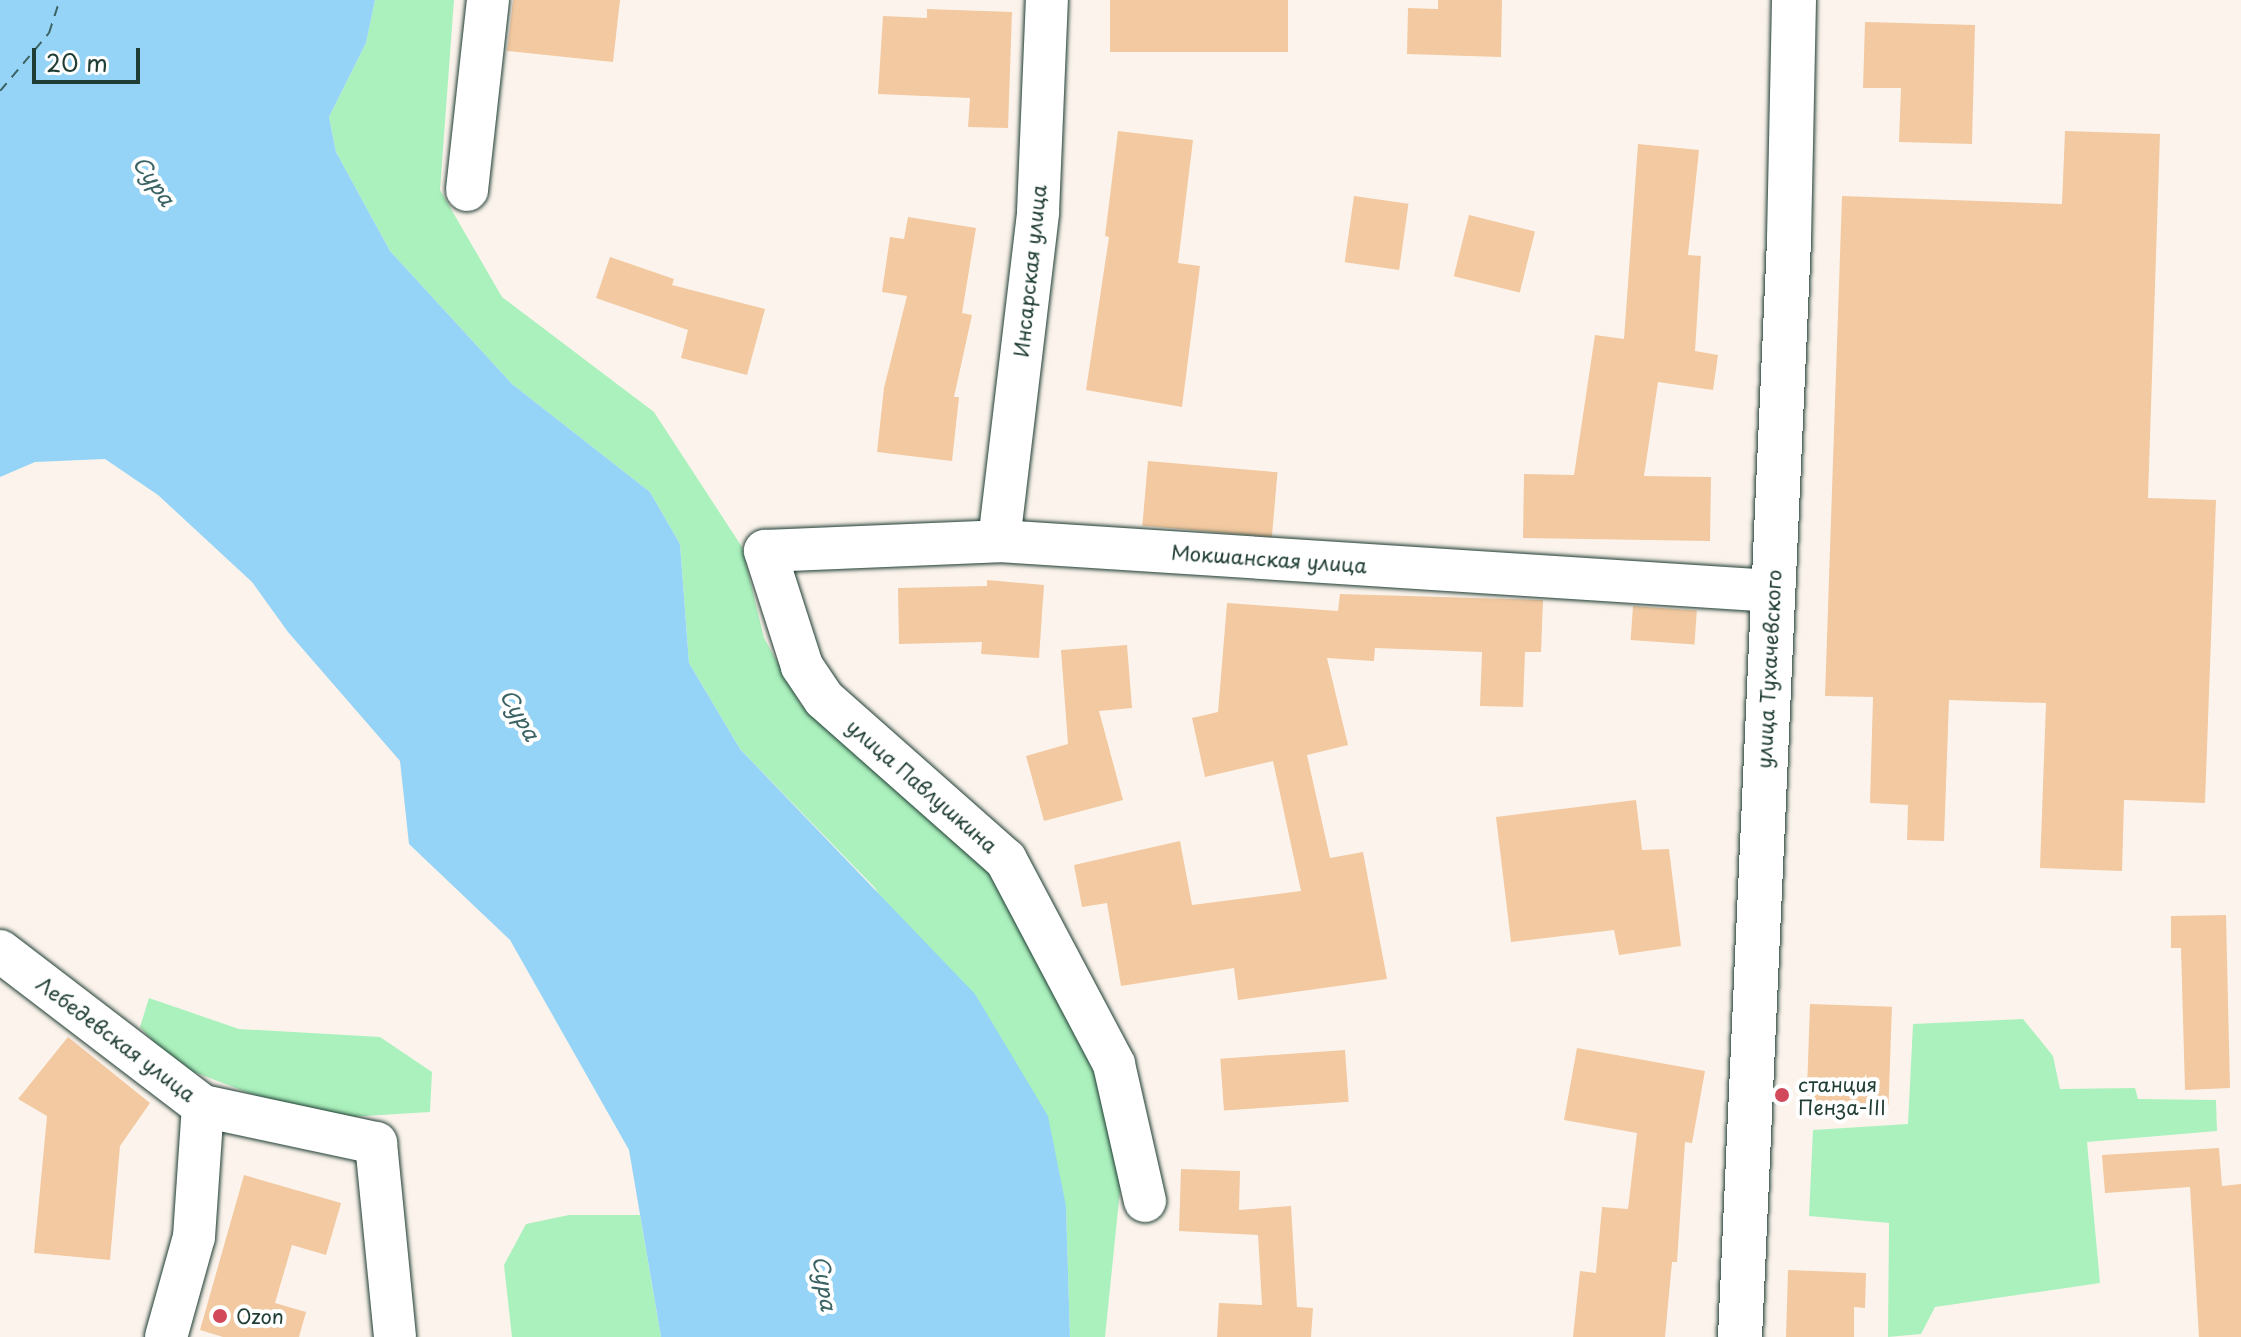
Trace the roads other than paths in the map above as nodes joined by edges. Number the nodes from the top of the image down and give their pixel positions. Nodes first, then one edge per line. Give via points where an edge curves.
1 (488, 0) edge
2 (1047, 0) edge
3 (1794, 0) edge
4 (467, 190) dead end
5 (999, 541) junction
6 (765, 551) joint
7 (1773, 591) junction
8 (0, 951) edge
9 (203, 1106) junction
10 (1145, 1201) dead end
11 (166, 1337) edge
12 (395, 1337) edge
13 (1740, 1337) edge

1 - 4 street
2 - 5 street, Инсарская улица via 1038,212
3 - 7 main road, улица Тухачевского
5 - 6 street, Мокшанская улица
5 - 7 street, Мокшанская улица
6 - 10 street, улица Павлушкина via 802,666 824,699 1006,860 1114,1064
7 - 13 main road, улица Тухачевского
8 - 9 street, Лебедевская улица
9 - 11 street via 194,1237
9 - 12 street, Лебедевская улица via 376,1143

